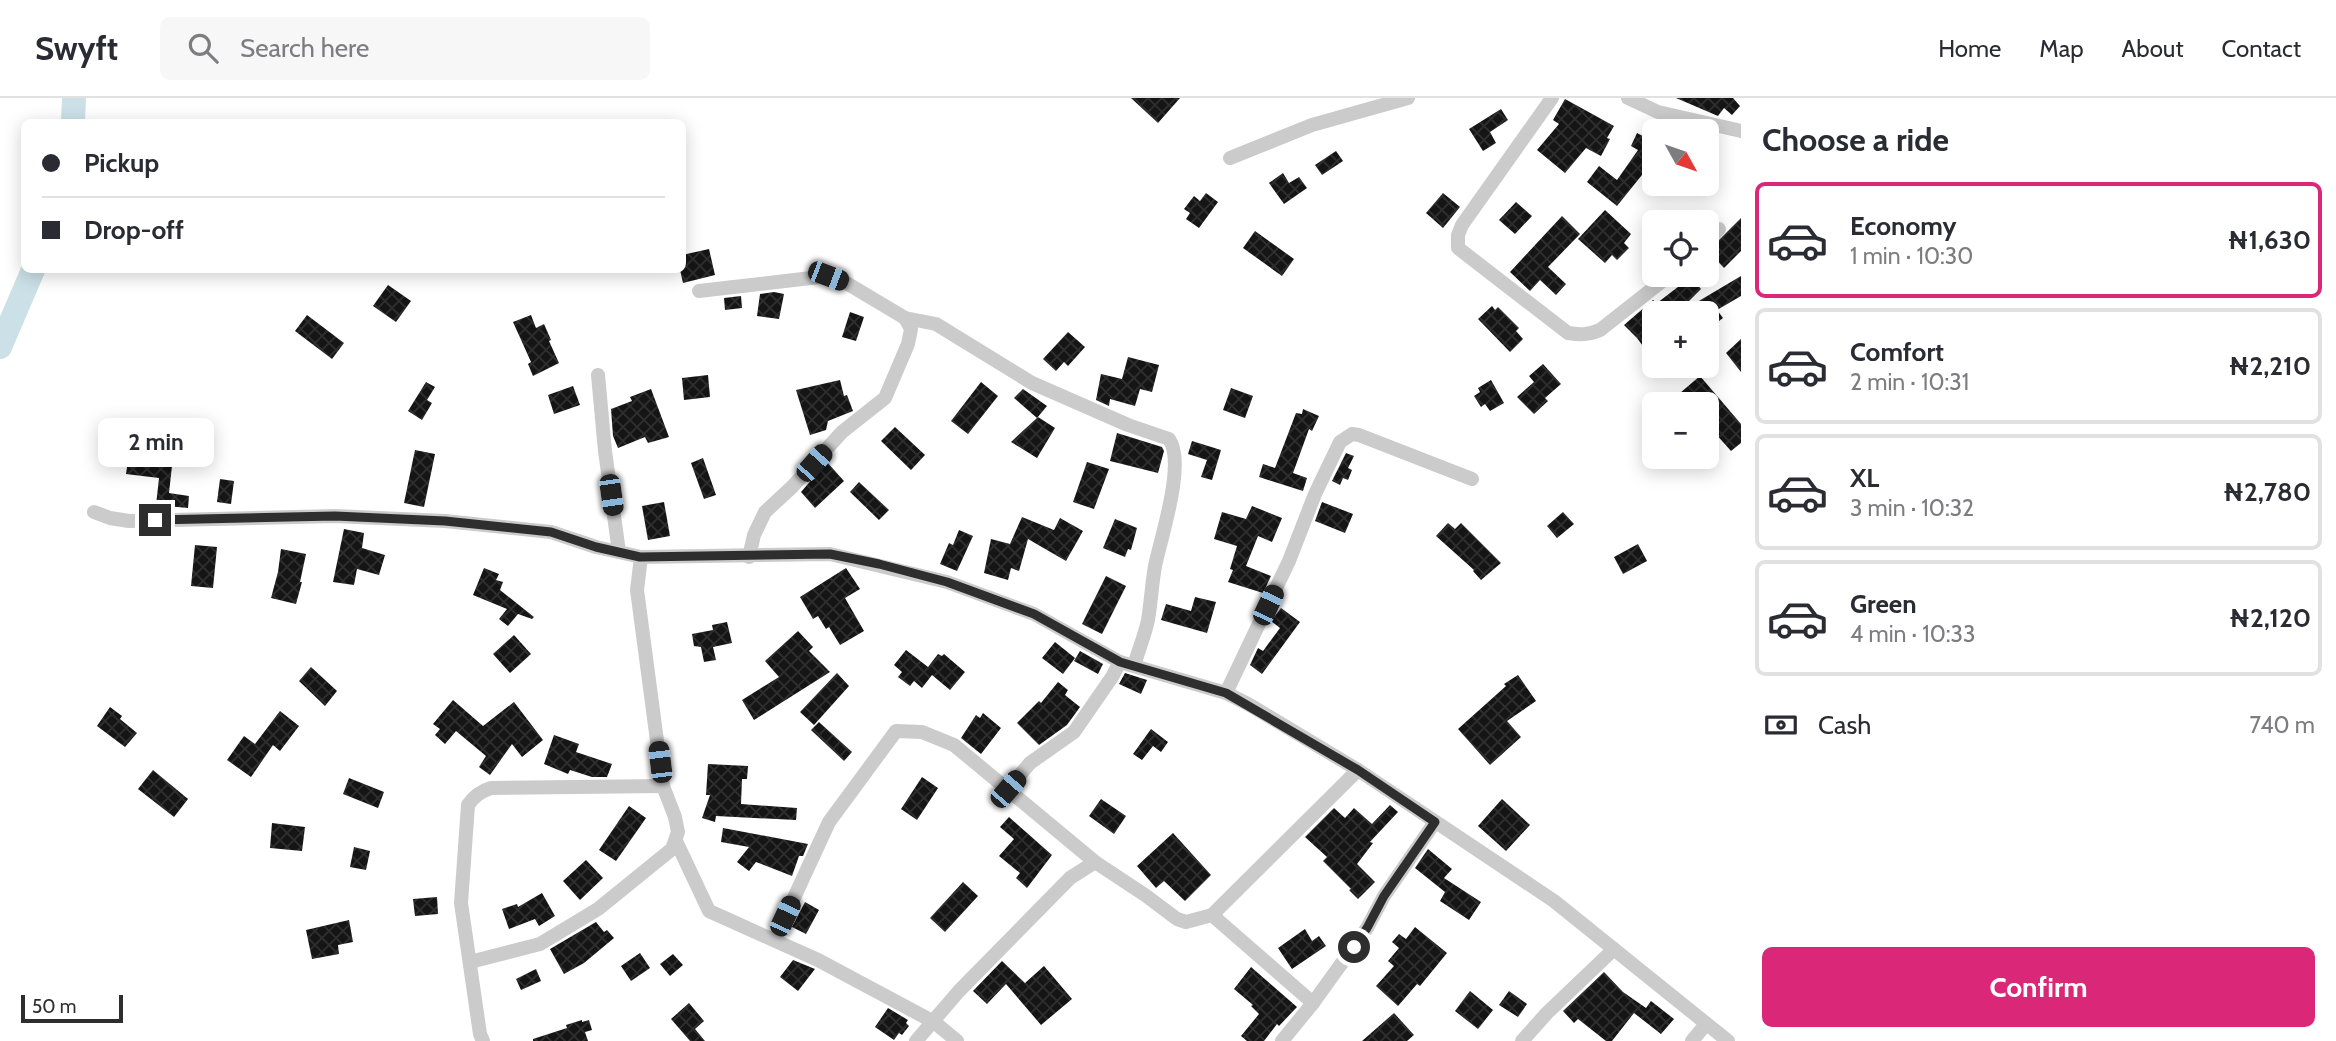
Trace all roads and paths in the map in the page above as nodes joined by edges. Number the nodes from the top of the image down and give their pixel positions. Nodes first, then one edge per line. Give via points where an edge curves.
1 (1408, 98) edge
2 (1552, 98) edge
3 (1628, 98) edge
4 (1741, 131) edge
5 (1230, 158) dead end
6 (1655, 287) edge
7 (699, 291) dead end
8 (905, 318) junction
9 (598, 375) dead end
10 (1472, 479) dead end
11 (94, 512) dead end
12 (620, 552) junction
13 (640, 557) junction
14 (749, 557) junction
15 (1127, 664) junction
16 (1226, 693) junction
17 (1358, 770) junction
18 (663, 786) junction
19 (1008, 789) junction
20 (1435, 822) junction
21 (676, 841) junction
22 (1095, 862) junction
23 (1212, 915) junction
24 (775, 939) junction
25 (1614, 949) junction
26 (470, 962) junction
27 (1313, 1003) junction
28 (934, 1022) junction
29 (1706, 1024) junction
30 (483, 1041) edge
31 (916, 1041) edge
32 (957, 1041) edge
33 (1282, 1041) edge
34 (1522, 1041) edge
35 (1692, 1041) edge
36 (1728, 1041) edge

1 - 5 street via 1312,125
2 - 6 street via 1462,225 1458,248 1568,333 1589,335 1600,330
3 - 4 street via 1658,112
7 - 8 street via 828,276
8 - 14 street via 911,329 908,344 885,398 842,432 765,512
8 - 15 street via 936,324 1032,383 1173,444 1172,495 1147,623
9 - 12 street
10 - 16 street via 1359,435 1340,442
11 - 12 street via 129,521 335,516 445,521 551,532
12 - 13 street
13 - 14 street
13 - 18 street via 637,590
14 - 15 street via 830,554 947,582 1034,614
15 - 16 street
15 - 19 street via 1074,732 1030,763
16 - 17 street
17 - 20 street
17 - 23 street
18 - 21 street via 675,817
18 - 26 street via 481,791 468,806 461,903
19 - 22 street
19 - 24 street via 954,745 922,732 896,730 829,822
20 - 25 street via 1554,901
20 - 27 street
21 - 24 street via 709,911
21 - 26 street via 598,909 540,944
22 - 23 street via 1177,919 1186,922
22 - 28 street via 1070,878
23 - 27 street
24 - 28 street
25 - 29 street
25 - 34 street
26 - 30 street
27 - 33 street
28 - 31 street
28 - 32 street
29 - 35 street
29 - 36 street

